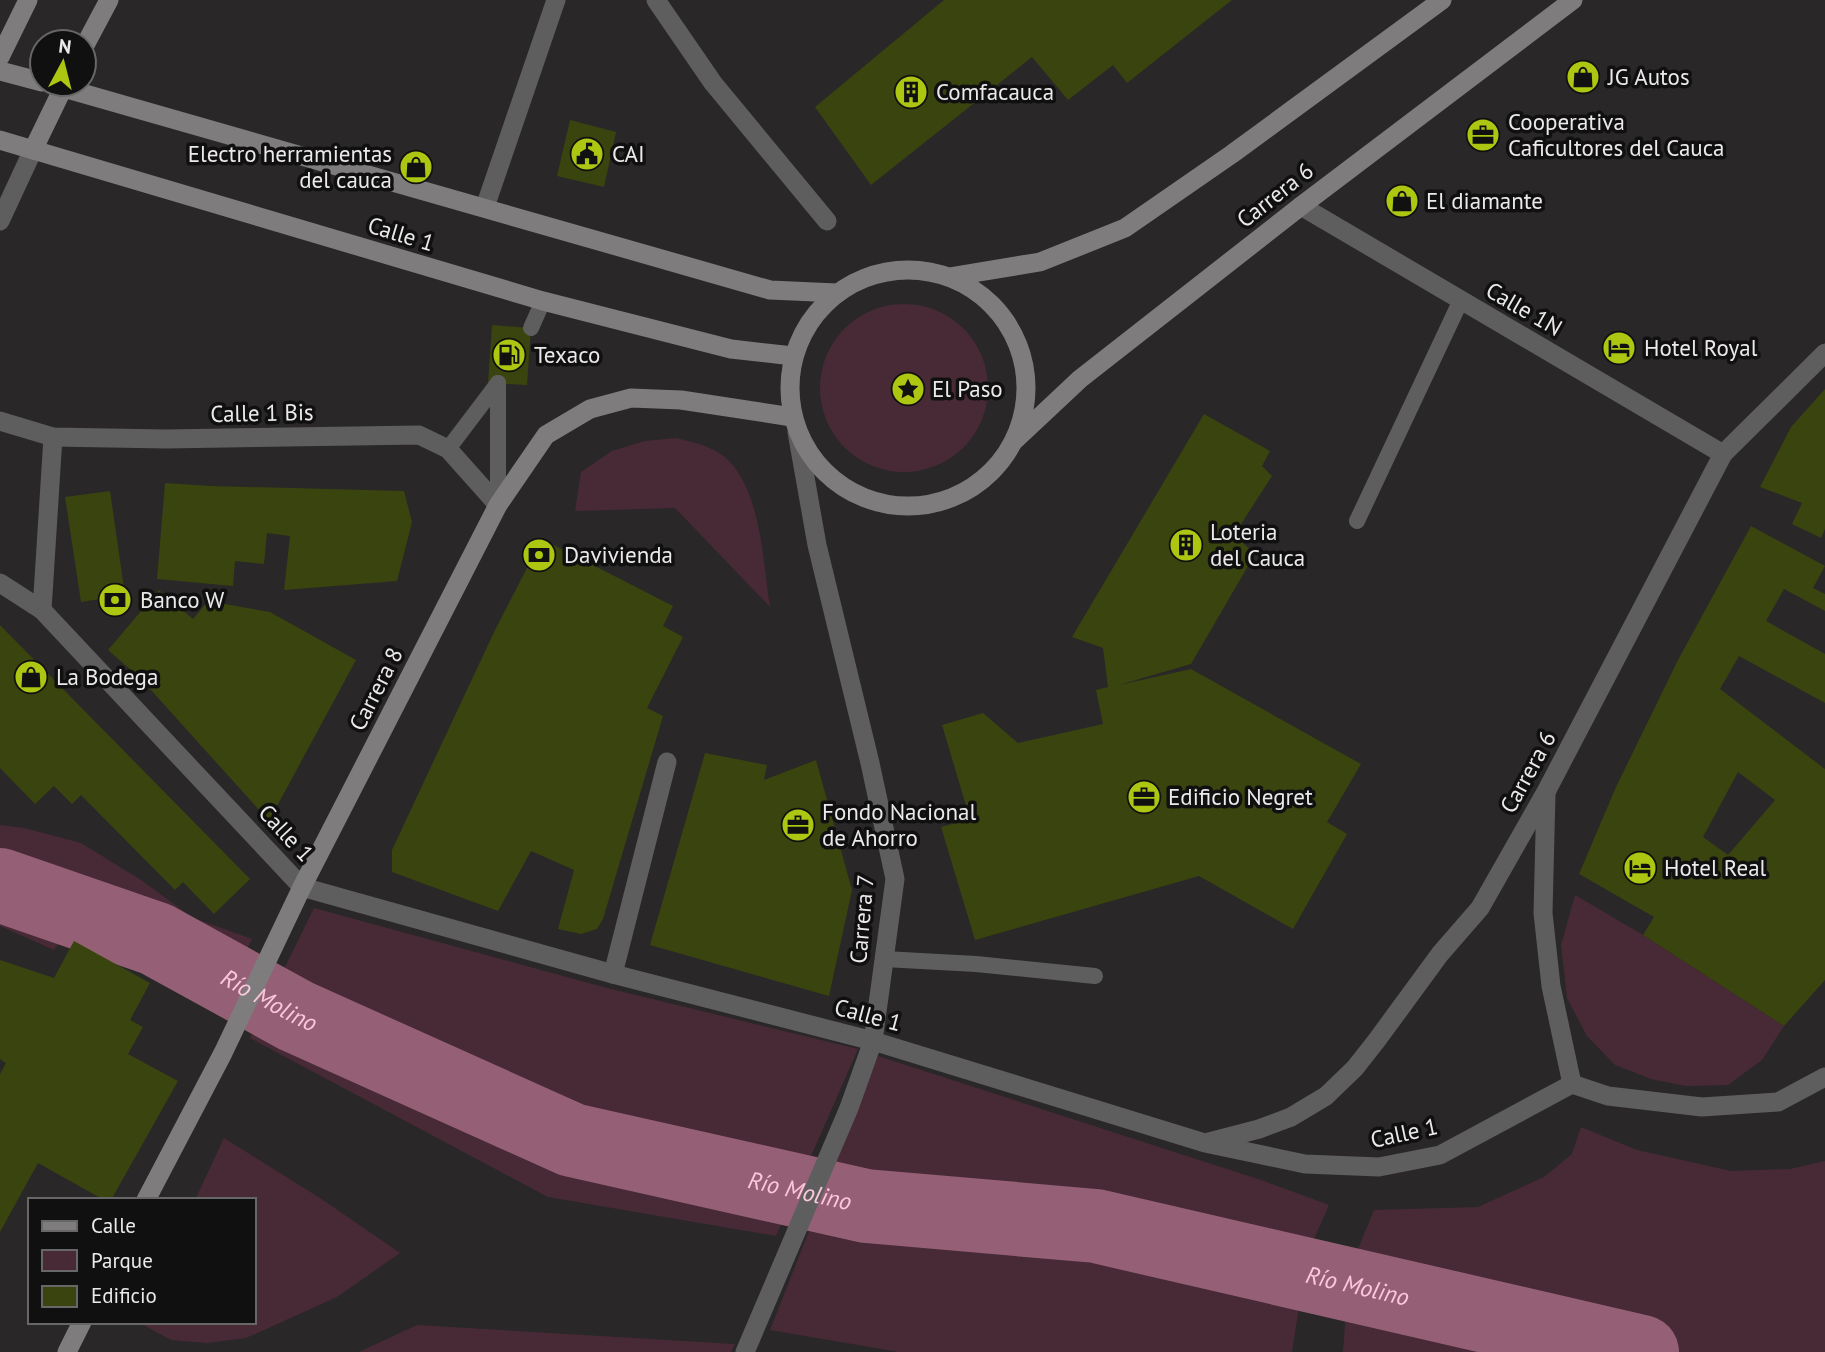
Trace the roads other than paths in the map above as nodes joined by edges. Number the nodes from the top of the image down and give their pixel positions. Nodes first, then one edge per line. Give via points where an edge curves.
1 (28, 0) edge
2 (109, 0) edge
3 (556, 0) edge
4 (656, 0) edge
5 (1442, 0) edge
6 (1573, 0) edge
7 (94, 28) edge
8 (0, 57) edge
9 (0, 71) edge
10 (28, 78) edge
11 (98, 96) edge
12 (54, 98) edge
13 (0, 140) edge
14 (33, 150) junction
15 (1301, 206) junction
16 (485, 207) junction
17 (0, 221) edge
18 (827, 221) dead end
19 (949, 277) junction
20 (837, 293) junction
21 (1461, 300) junction
22 (543, 301) junction
23 (531, 328) dead end
24 (1825, 352) edge
25 (793, 356) junction
26 (0, 421) edge
27 (795, 425) junction
28 (52, 437) junction
29 (1016, 439) junction
30 (448, 449) junction
31 (1723, 454) junction
32 (498, 505) junction
33 (1357, 521) dead end
34 (0, 583) edge
35 (41, 610) junction
36 (667, 762) dead end
37 (1546, 790) junction
38 (303, 887) junction
39 (884, 959) junction
40 (613, 974) junction
41 (1095, 976) dead end
42 (873, 1041) junction
43 (1825, 1077) edge
44 (1572, 1084) junction
45 (1205, 1143) junction
46 (147, 1198) edge
47 (81, 1324) edge
48 (67, 1352) edge
49 (745, 1352) edge

1 - 8 main road
2 - 7 main road
3 - 16 street
4 - 18 street via 713,83
5 - 19 main road via 1125,228 1040,262
6 - 15 main road, Carrera 6
9 - 10 main road
11 - 16 main road
12 - 14 main road
13 - 14 main road, Calle 1
14 - 17 street
14 - 22 main road, Calle 1
15 - 21 street, Calle 1N
15 - 29 main road, Carrera 6 via 1080,379
16 - 20 main road via 770,290
19 - 20 main road via 910,270 871,276
19 - 29 main road via 983,297 1010,326 1024,362 1026,389
20 - 25 main road via 810,321
21 - 31 street, Calle 1N
21 - 33 lane
22 - 23 lane
22 - 25 main road, Calle 1 via 731,349
24 - 31 street, Carrera 6
25 - 27 main road via 788,387
26 - 28 street, Calle 1 Bis
27 - 29 main road via 818,466 847,491 885,505 924,506 962,495 993,471
27 - 32 main road, Carrera 8 via 681,400 631,398 590,410 546,435
27 - 39 street, Carrera 7 via 817,545 895,879
28 - 30 street, Calle 1 Bis via 419,435
28 - 35 street
30 - 32 street, Calle 1 Bis
30 - 32 lane via 498,383
31 - 37 street, Carrera 6
32 - 38 main road, Carrera 8
34 - 35 street, Calle 1
35 - 38 street, Calle 1
36 - 40 street
37 - 44 street via 1543,913 1551,986
37 - 45 street, Carrera 6 via 1479,908 1355,1068 1326,1097 1291,1117
38 - 40 street, Calle 1
38 - 46 main road, Carrera 8
39 - 41 lane
39 - 42 street, Carrera 7
40 - 42 street, Calle 1
42 - 45 street, Calle 1
42 - 49 street, Carrera 7
43 - 44 street via 1778,1102 1702,1107 1608,1096
44 - 45 street, Calle 1 via 1440,1155 1380,1167 1306,1164
47 - 48 main road

